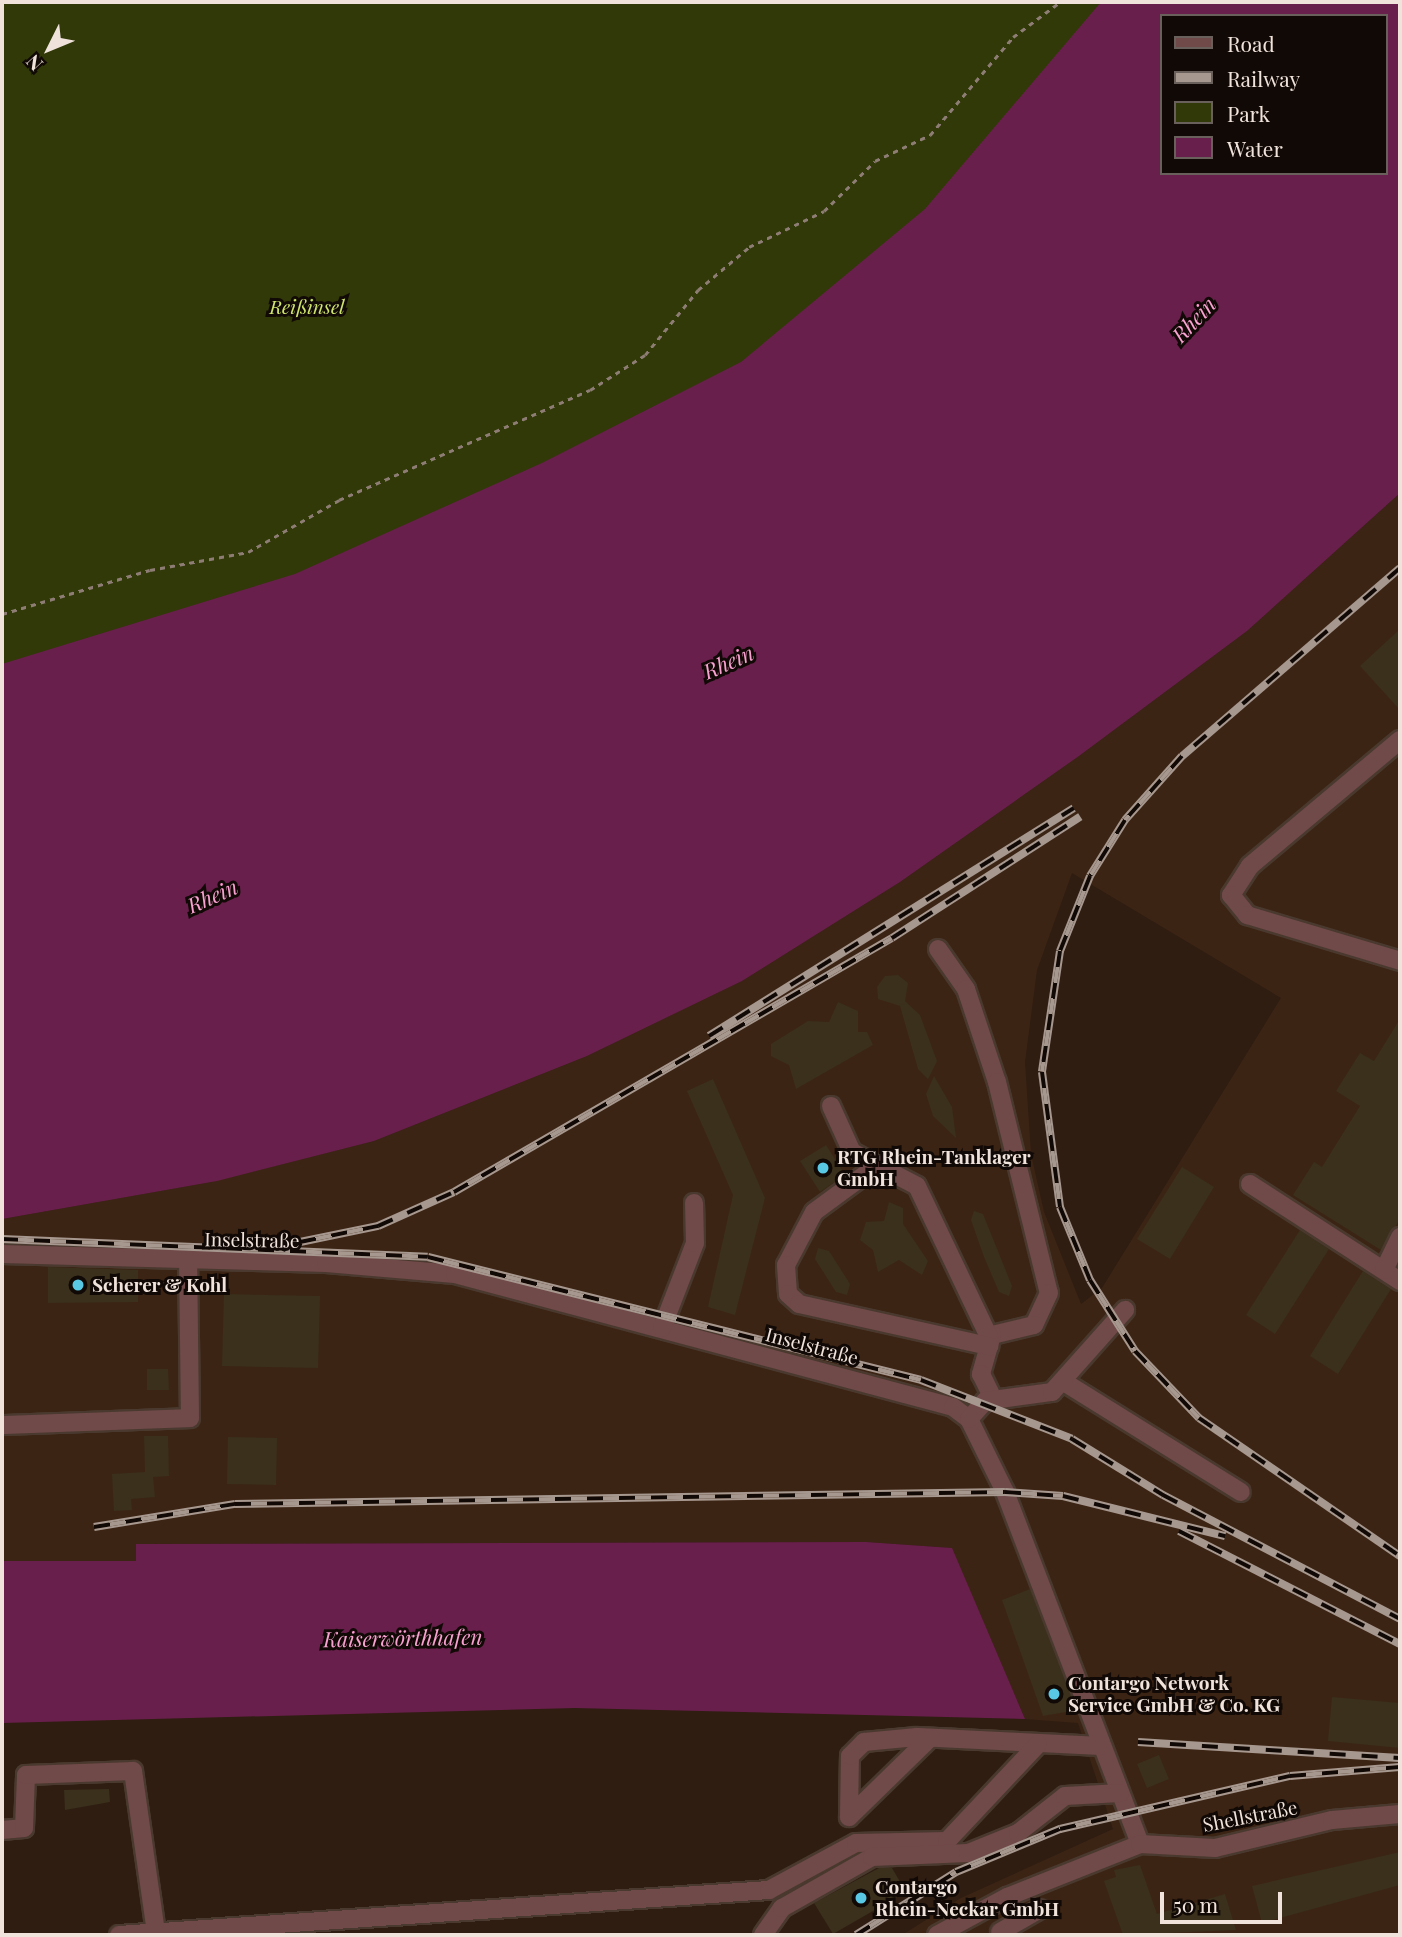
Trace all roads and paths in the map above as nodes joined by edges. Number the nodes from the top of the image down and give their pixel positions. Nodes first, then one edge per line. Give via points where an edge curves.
1 (1060, 2) edge
2 (2, 614) edge
3 (1400, 740) edge
4 (938, 949) dead end
5 (1400, 961) edge
6 (831, 1106) dead end
7 (878, 1165) junction
8 (1250, 1184) dead end
9 (694, 1203) dead end
10 (1400, 1237) edge
11 (2, 1254) edge
12 (188, 1260) junction
13 (1384, 1270) junction
14 (1400, 1281) edge
15 (1125, 1310) dead end
16 (662, 1328) junction
17 (989, 1342) junction
18 (1064, 1382) junction
19 (993, 1399) junction
20 (969, 1419) junction
21 (2, 1425) edge
22 (1241, 1492) dead end
23 (930, 1738) junction
24 (1038, 1744) junction
25 (1102, 1746) junction
26 (1120, 1793) junction
27 (1400, 1814) edge
28 (2, 1830) edge
29 (1140, 1844) junction
30 (1007, 1897) junction
31 (1040, 1909) dead end
32 (1020, 1920) junction
33 (156, 1932) junction
34 (1000, 1932) dead end
35 (119, 1935) edge
36 (763, 1935) edge
37 (937, 1935) edge

1 - 2 path via 1013,37 930,135 875,161 824,211 749,247 698,290 645,355 590,390 339,500 248,552 150,570
3 - 5 street via 1250,866 1231,895 1247,915
4 - 17 street via 966,989 997,1082 1049,1293 1034,1325
6 - 7 street via 852,1152
7 - 17 street via 917,1186
7 - 17 street via 814,1212 786,1265 788,1294 799,1304
8 - 13 street
9 - 16 street via 695,1244
10 - 13 street
11 - 12 street, Inselstraße
12 - 16 street, Inselstraße via 455,1274
12 - 21 street, Inselstraße via 190,1418
13 - 14 street
15 - 18 street
16 - 20 street, Inselstraße via 920,1396
17 - 19 street via 981,1374
18 - 19 street via 1033,1399
18 - 22 street
19 - 20 street
20 - 25 street via 1005,1492
23 - 23 street via 849,1817 847,1778 855,1748 875,1739
23 - 24 street
24 - 25 street
24 - 33 street via 947,1840 856,1843 769,1890
25 - 26 street
26 - 29 street
26 - 36 street via 1065,1796 1018,1833 968,1853 872,1857 782,1908
27 - 29 street, Shellstraße via 1332,1820 1214,1848
28 - 33 street via 24,1829 26,1775 133,1772
29 - 30 street, Shellstraße
30 - 32 street
30 - 37 street, Shellstraße
31 - 32 street
32 - 34 street
33 - 35 street

